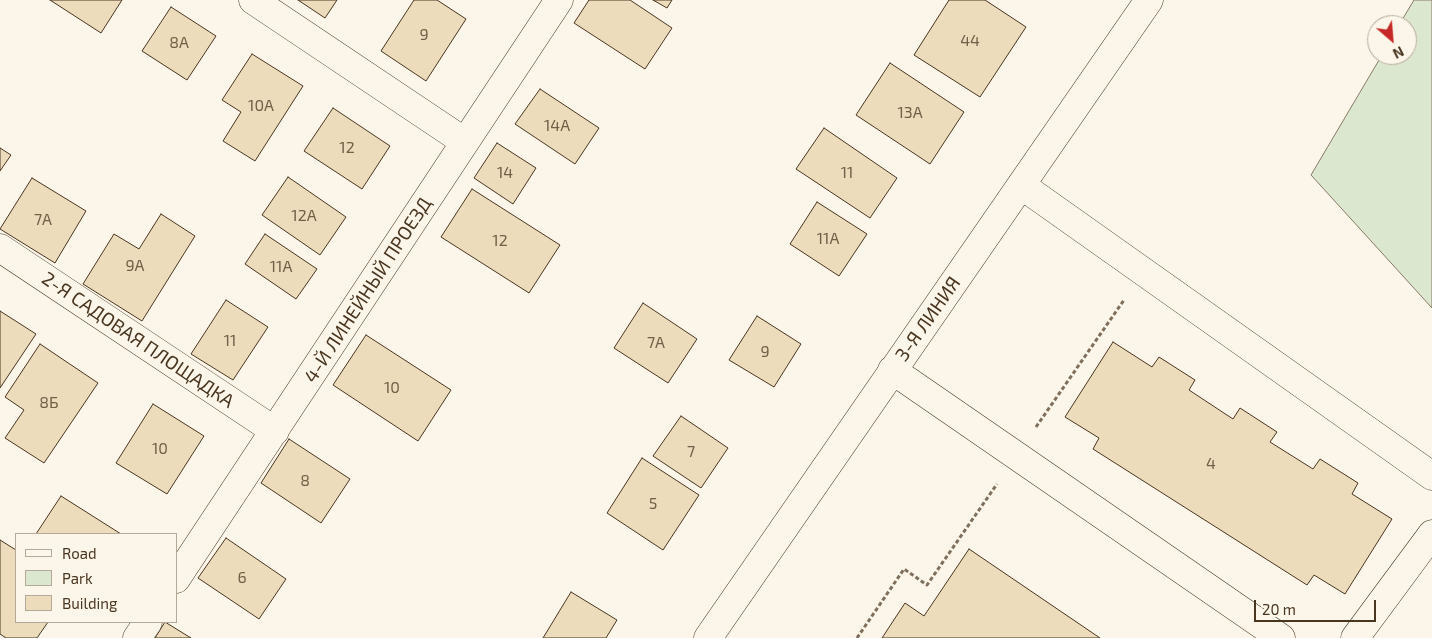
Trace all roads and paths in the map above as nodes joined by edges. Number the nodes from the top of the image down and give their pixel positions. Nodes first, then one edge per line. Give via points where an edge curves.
1 (253, 0) edge
2 (559, 0) edge
3 (1148, 0) edge
4 (466, 142) junction
5 (1021, 184) junction
6 (0, 248) edge
7 (892, 370) junction
8 (275, 431) junction
9 (1432, 476) edge
10 (1432, 534) edge
11 (178, 577) edge
12 (147, 623) edge
13 (137, 638) edge
14 (708, 638) edge
15 (1281, 638) edge
16 (1355, 638) edge

1 - 4 street
2 - 4 street, 4-Й ЛИНЕЙНЫЙ ПРОЕЗД
3 - 5 street, 3-Я ЛИНИЯ
4 - 8 street, 4-Й ЛИНЕЙНЫЙ ПРОЕЗД
5 - 7 street, 3-Я ЛИНИЯ
5 - 9 street
6 - 8 street, 2-Я CАДОВАЯ ПЛОЩАДКА
7 - 14 street, 3-Я ЛИНИЯ
7 - 15 street
8 - 11 street, 4-Й ЛИНЕЙНЫЙ ПРОЕЗД
10 - 16 street
12 - 13 street

